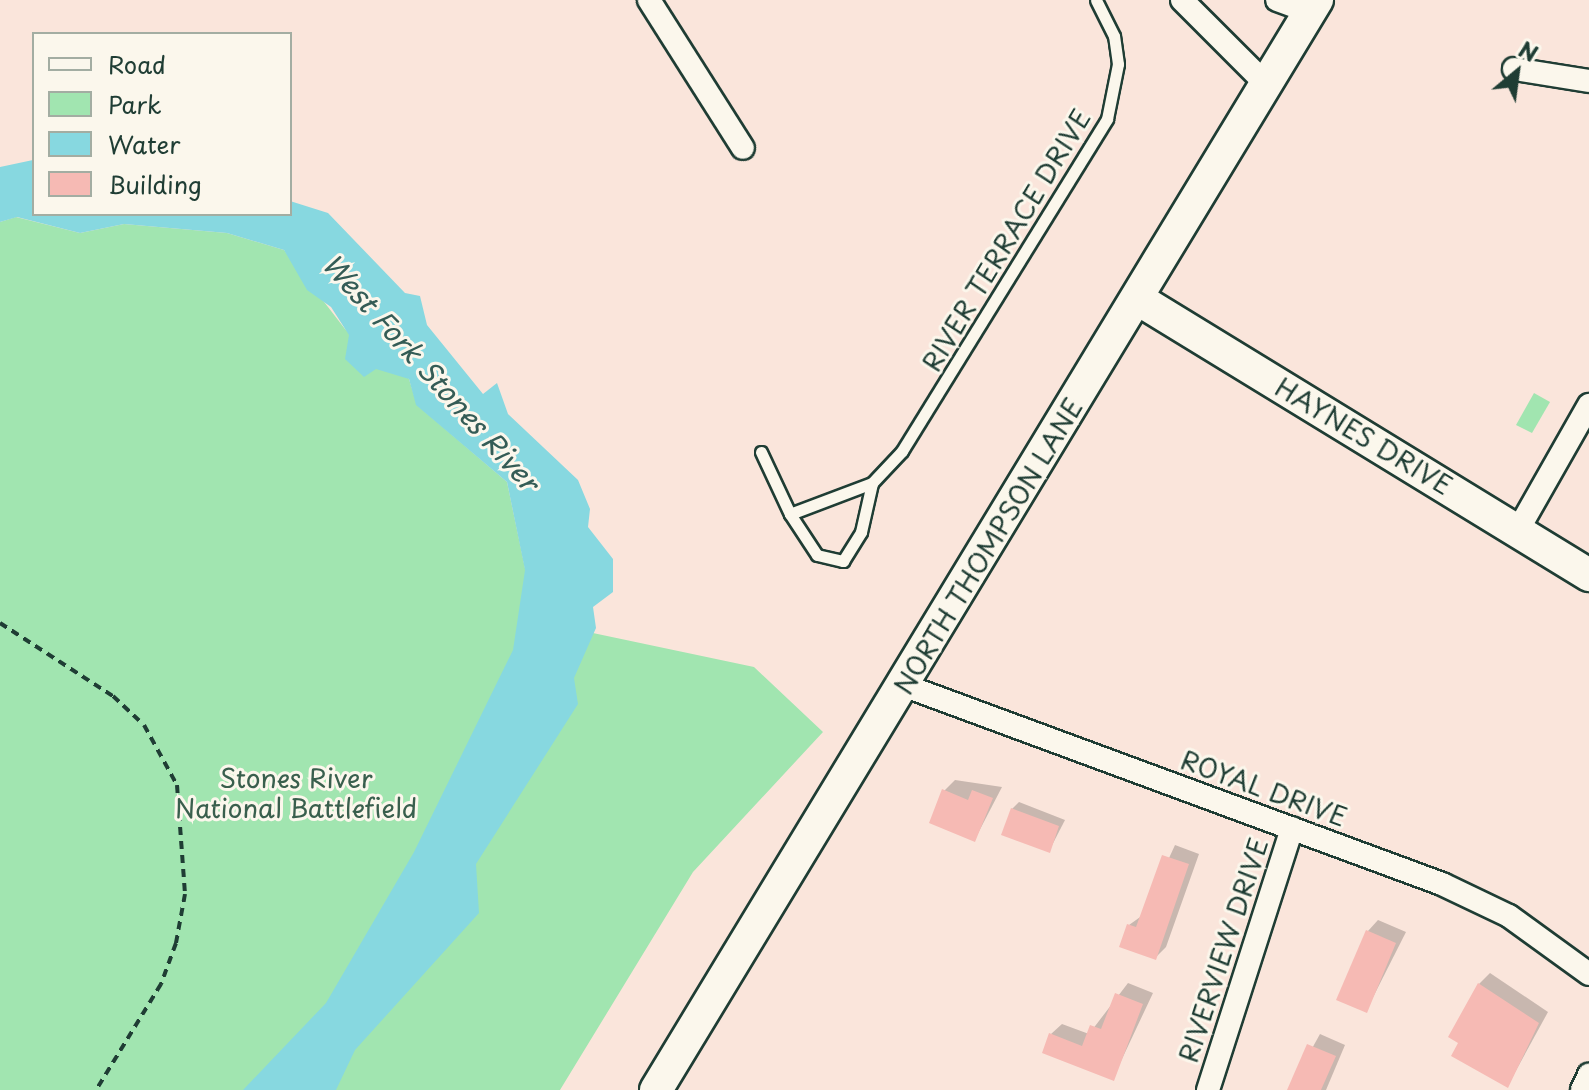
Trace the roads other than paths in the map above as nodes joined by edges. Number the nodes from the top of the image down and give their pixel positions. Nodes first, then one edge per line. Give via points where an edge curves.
1 (649, 0) edge
2 (1182, 0) edge
3 (1277, 0) edge
4 (1098, 1) edge
5 (1313, 6) edge
6 (1514, 69) dead end
7 (1589, 81) edge
8 (1266, 84) junction
9 (743, 148) dead end
10 (1138, 299) junction
11 (1589, 405) edge
12 (761, 452) dead end
13 (872, 483) junction
14 (790, 514) junction
15 (1518, 530) junction
16 (1589, 575) edge
17 (903, 685) junction
18 (1292, 828) junction
19 (1589, 974) edge
20 (1589, 1075) edge
21 (656, 1090) edge
22 (1208, 1090) edge
23 (1582, 1090) edge

1 - 9 street
2 - 8 street
3 - 5 street
4 - 13 lane, RIVER TERRACE DRIVE via 1118,64 1107,119 902,451
5 - 8 main road, NORTH THOMPSON LANE
6 - 7 street
8 - 10 main road, NORTH THOMPSON LANE
10 - 15 main road, HAYNES DRIVE
10 - 17 main road, NORTH THOMPSON LANE
11 - 15 street
12 - 14 lane
13 - 14 lane, RIVER TERRACE DRIVE
13 - 14 lane via 861,532 843,561 817,555
15 - 16 main road, HAYNES DRIVE
17 - 18 street, ROYAL DRIVE
17 - 21 main road, NORTH THOMPSON LANE
18 - 19 street, ROYAL DRIVE via 1509,916
18 - 22 street, RIVERVIEW DRIVE
20 - 23 street

